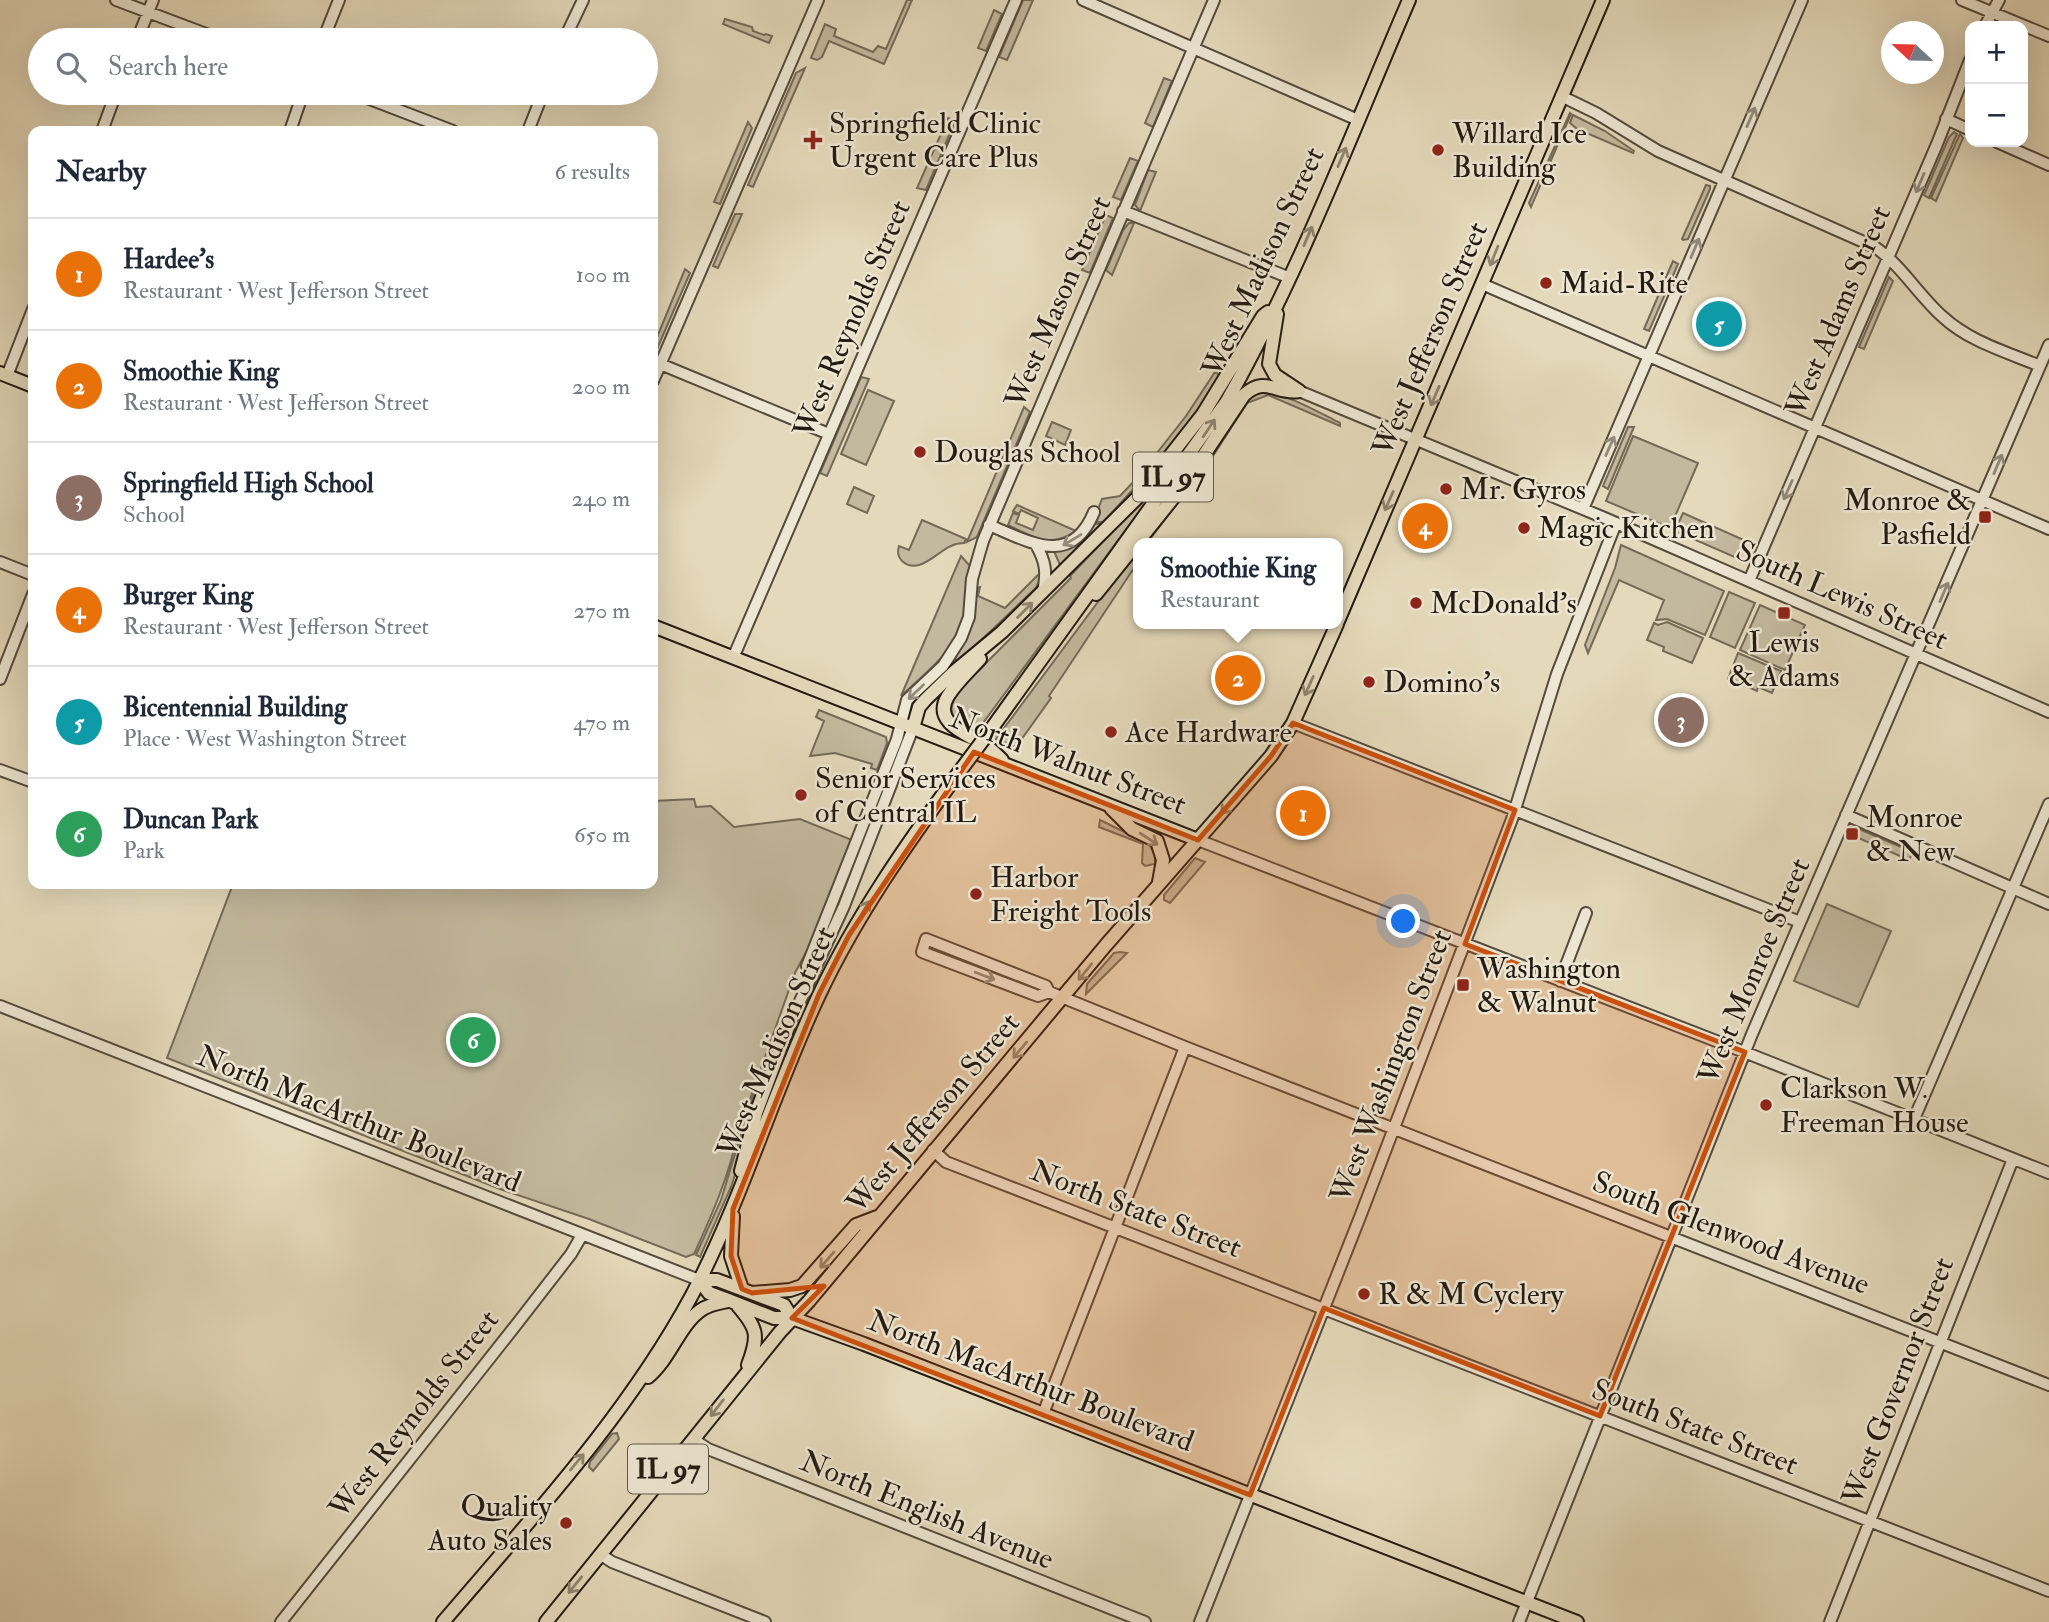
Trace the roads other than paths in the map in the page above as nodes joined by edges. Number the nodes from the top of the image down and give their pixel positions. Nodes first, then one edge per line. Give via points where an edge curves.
1 (116, 0) edge
2 (153, 0) edge
3 (339, 0) edge
4 (583, 0) edge
5 (818, 0) edge
6 (1016, 0) edge
7 (1083, 0) edge
8 (1214, 0) edge
9 (1409, 0) edge
10 (1603, 0) edge
11 (1802, 0) edge
12 (1962, 0) edge
13 (1999, 0) edge
14 (148, 12) junction
15 (1994, 13) junction
16 (1988, 21) edge
17 (142, 28) edge
18 (190, 28) edge
19 (328, 28) edge
20 (570, 28) edge
21 (2049, 36) edge
22 (1194, 48) junction
23 (1965, 72) edge
24 (1561, 96) junction
25 (112, 105) edge
26 (299, 105) edge
27 (385, 105) edge
28 (538, 105) edge
29 (1358, 120) junction
30 (1946, 120) junction
31 (104, 126) edge
32 (292, 126) edge
33 (440, 126) edge
34 (530, 126) edge
35 (1965, 128) edge
36 (2008, 147) edge
37 (2049, 165) edge
38 (1725, 180) junction
39 (1123, 211) junction
40 (1888, 257) junction
41 (1290, 278) junction
42 (1482, 284) junction
43 (1279, 303) junction
44 (28, 320) edge
45 (2049, 345) edge
46 (1648, 356) junction
47 (658, 360) edge
48 (658, 362) edge
49 (2040, 366) junction
50 (4, 374) edge
51 (28, 384) edge
52 (1300, 391) junction
53 (1814, 428) junction
54 (829, 434) junction
55 (1417, 439) junction
56 (1983, 500) junction
57 (1583, 509) junction
58 (1094, 512) dead end
59 (1616, 523) junction
60 (989, 525) junction
61 (2049, 529) edge
62 (1141, 538) edge
63 (1037, 545) junction
64 (1133, 548) edge
65 (0, 562) edge
66 (28, 573) edge
67 (1749, 581) junction
68 (1043, 592) junction
69 (28, 607) edge
70 (1343, 609) edge
71 (658, 628) edge
72 (1334, 629) edge
73 (1002, 632) junction
74 (1054, 642) junction
75 (1916, 654) junction
76 (733, 658) junction
77 (0, 679) edge
78 (2049, 712) edge
79 (1293, 723) junction
80 (908, 726) junction
81 (1007, 765) junction
82 (0, 770) edge
83 (28, 780) edge
84 (1107, 804) junction
85 (2049, 804) edge
86 (1515, 810) junction
87 (1846, 815) junction
88 (1198, 840) junction
89 (1158, 886) junction
90 (2013, 888) junction
91 (2049, 904) edge
92 (1586, 913) dead end
93 (1800, 922) junction
94 (1465, 944) junction
95 (807, 967) dead end
96 (1560, 981) junction
97 (1049, 992) junction
98 (1064, 998) junction
99 (0, 1006) edge
100 (789, 1025) joint
101 (1185, 1047) junction
102 (1745, 1052) junction
103 (1914, 1119) junction
104 (1394, 1129) junction
105 (933, 1150) junction
106 (2013, 1159) junction
107 (2049, 1173) edge
108 (733, 1209) junction
109 (877, 1217) junction
110 (1115, 1227) junction
111 (582, 1235) junction
112 (1671, 1236) junction
113 (699, 1280) junction
114 (747, 1291) junction
115 (732, 1302) junction
116 (1324, 1308) junction
117 (792, 1318) junction
118 (1940, 1342) junction
119 (745, 1374) junction
120 (2049, 1385) edge
121 (633, 1390) junction
122 (1043, 1414) junction
123 (1601, 1416) junction
124 (693, 1439) junction
125 (1250, 1494) junction
126 (1869, 1521) junction
127 (600, 1553) junction
128 (2049, 1591) edge
129 (1527, 1602) junction
130 (281, 1622) edge
131 (443, 1622) edge
132 (546, 1622) edge
133 (765, 1622) edge
134 (1145, 1622) edge
135 (1200, 1622) edge
136 (1518, 1622) edge
137 (1577, 1622) edge
138 (1830, 1622) edge

1 - 14 street
2 - 14 street
3 - 19 street
4 - 20 street
5 - 47 street
6 - 54 street, West Reynolds Street
7 - 22 street
8 - 22 street, West Mason Street
9 - 29 main road, West Madison Street / IL 97
10 - 24 main road, West Jefferson Street / IL 97
38 -> 11 street
12 - 15 street
13 - 15 street
14 - 17 street
14 - 18 street
15 - 16 street
15 - 21 street
22 - 29 street
22 - 39 street, West Mason Street
23 - 30 street, West Adams Street
24 - 38 street via 1658,151
24 -> 42 main road, West Jefferson Street / IL 97
25 - 31 street
26 - 32 street
27 - 33 street
28 - 34 street
41 -> 29 main road, West Madison Street / IL 97
30 - 35 street
30 -> 40 street, West Adams Street
36 - 37 street
38 - 40 street via 1864,241
46 -> 38 street
39 - 41 street
39 - 60 street, West Mason Street
40 - 49 street via 1933,307 1962,331
40 - 53 street, West Adams Street
41 - 43 main road, West Madison Street / IL 97
42 - 46 street
42 -> 55 main road, West Jefferson Street / IL 97
43 - 52 main road via 1269,364 1275,375
43 - 68 main road via 1263,316 1203,415 1161,470
74 -> 43 main road, West Madison Street / IL 97 via 1227,401
44 - 50 street
45 - 49 street, West Monroe Street
46 - 53 street
57 -> 46 street
48 - 54 street
56 -> 49 street, West Monroe Street
50 - 51 main road
52 - 55 street, South Lewis Street
52 - 62 main road via 1287,393 1264,385 1244,395 1186,482
53 - 56 street
53 -> 67 street, West Adams Street
54 - 76 street, West Reynolds Street
55 - 57 street, South Lewis Street
55 -> 70 main road, West Jefferson Street / IL 97
56 - 61 street
75 -> 56 street, West Monroe Street
57 - 59 street, South Lewis Street
58 -> 63 street via 1076,539 1058,547
59 - 67 street, South Lewis Street
59 - 86 street, West Washington Street via 1557,674
60 - 63 street
60 -> 80 street, West Mason Street via 972,579 969,617 961,638 943,666 907,700
63 - 68 street via 1046,571
64 - 74 main road
65 - 66 street
67 - 75 street, South Lewis Street
73 -> 68 main road
69 - 77 street
71 - 76 main road, North Walnut Street
72 -> 79 main road, West Jefferson Street / IL 97
73 - 80 main road via 955,671
73 - 81 main road via 948,695 944,711 950,724 988,747
108 -> 74 main road, West Madison Street / IL 97, bridge via 819,994 849,936 900,853
75 - 78 street, South Lewis Street
75 - 87 street, West Monroe Street
76 - 80 main road, North Walnut Street
79 - 86 street
79 -> 88 main road, West Jefferson Street / IL 97 via 1271,756
80 - 81 main road, North Walnut Street
80 - 95 street, West Mason Street
80 - 100 street, West Mason Street via 844,906
81 - 84 main road, North Walnut Street
82 - 83 street
84 - 88 main road, North Walnut Street
84 -> 89 main road via 1132,829 1157,841 1163,860
85 - 90 street
86 - 93 street
86 - 94 street, West Washington Street
87 - 90 street
87 - 93 street, West Monroe Street
88 - 89 main road, West Jefferson Street / IL 97
88 - 94 street, North Walnut Street
89 -> 98 main road, West Jefferson Street / IL 97
90 - 91 street
90 - 103 street
92 - 96 street
93 - 102 street, West Monroe Street
94 - 96 street, North Walnut Street
94 - 104 street, West Washington Street
96 - 102 street, North Walnut Street
97 -> 97 street via 1046,986 926,939 922,952 1038,996
97 - 98 street, South Glenwood Avenue
98 - 101 street, South Glenwood Avenue
98 -> 105 main road, West Jefferson Street / IL 97
99 - 111 street, North MacArthur Boulevard
100 - 108 main road via 756,1113
101 - 104 street, South Glenwood Avenue
101 - 110 street
102 - 103 street, North Walnut Street
102 - 112 street, West Monroe Street
103 - 106 street, North Walnut Street
104 - 112 street, South Glenwood Avenue
104 - 116 street, West Washington Street
105 - 109 main road, West Jefferson Street / IL 97
105 - 110 street, North State Street via 946,1162
106 - 107 street, North Walnut Street
106 - 118 street, West Governor Street
108 - 113 main road, West Madison Street / IL 97
108 - 114 main road via 731,1256
109 -> 114 main road via 856,1225 802,1286
109 - 117 main road, West Jefferson Street / IL 97
110 - 116 street, North State Street
110 - 122 street
111 - 113 street, North MacArthur Boulevard
111 - 130 street, West Reynolds Street
112 - 118 street, South Glenwood Avenue
112 - 123 street, West Monroe Street
113 - 114 main road, North MacArthur Boulevard via 717,1280
113 - 115 main road, North MacArthur Boulevard via 709,1293
113 - 121 main road, West Madison Street / IL 97
114 - 117 main road, North MacArthur Boulevard via 784,1305
115 - 117 main road, North MacArthur Boulevard via 774,1318
115 - 119 main road via 754,1325 754,1347
115 - 121 main road via 702,1308 670,1354
116 - 123 street, South State Street
116 - 125 street, West Washington Street
117 - 119 main road, West Jefferson Street / IL 97
117 - 122 main road, North MacArthur Boulevard
118 - 120 street, South Glenwood Avenue
118 - 126 street, West Governor Street
119 -> 124 main road, West Jefferson Street / IL 97
131 -> 121 main road, West Madison Street / IL 97
122 - 125 main road, North MacArthur Boulevard
123 - 126 street, South State Street
123 - 129 street, West Monroe Street
124 - 127 main road, West Jefferson Street / IL 97
124 - 134 street, North English Avenue via 708,1449
125 - 129 main road, North MacArthur Boulevard
125 - 135 street, West Washington Street
126 - 128 street, South State Street
126 - 138 street, West Governor Street
127 -> 132 main road, West Jefferson Street / IL 97
127 - 133 street via 611,1562
129 - 136 street, West Monroe Street
129 - 137 main road, North MacArthur Boulevard

